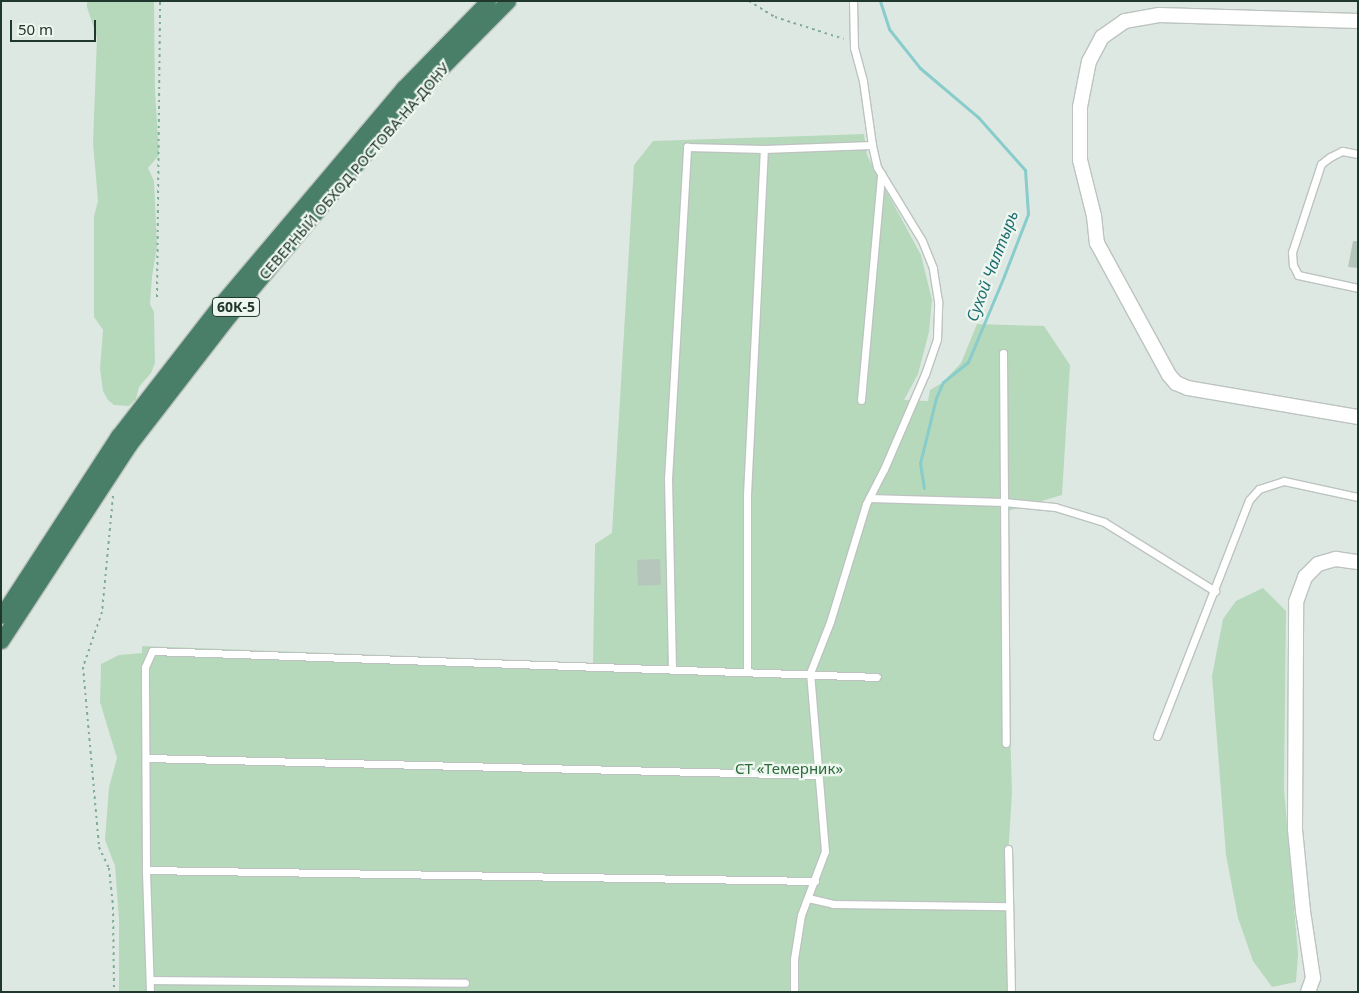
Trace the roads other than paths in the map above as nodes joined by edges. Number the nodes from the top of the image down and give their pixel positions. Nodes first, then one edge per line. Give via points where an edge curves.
1 (488, 1) edge
2 (508, 1) edge
3 (853, 1) edge
4 (1358, 22) edge
5 (872, 145) junction
6 (764, 149) junction
7 (1358, 154) edge
8 (881, 174) junction
9 (1358, 288) edge
10 (1003, 353) dead end
11 (861, 400) dead end
12 (1358, 417) edge
13 (1358, 496) edge
14 (869, 498) junction
15 (1004, 502) junction
16 (1358, 562) edge
17 (1215, 591) junction
18 (1, 616) edge
19 (1, 642) edge
20 (672, 669) junction
21 (747, 671) junction
22 (810, 673) junction
23 (877, 677) dead end
24 (1157, 736) dead end
25 (1006, 743) dead end
26 (146, 758) junction
27 (817, 775) junction
28 (1008, 849) dead end
29 (146, 870) junction
30 (815, 880) junction
31 (808, 898) junction
32 (1009, 906) junction
33 (150, 980) junction
34 (465, 983) dead end
35 (150, 992) edge
36 (794, 992) edge
37 (1011, 992) edge
38 (1308, 992) edge

1 - 18 highway, СЕВЕРНЫЙ ОБХОД РОСТОВА-НА-ДОНУ / 60К-5 via 403,88 218,307 118,436
2 - 19 highway, СЕВЕРНЫЙ ОБХОД РОСТОВА-НА-ДОНУ / 60К-5 via 413,97 229,316 130,444
3 - 5 lane via 854,42
4 - 12 street via 1159,15 1125,21 1102,36 1089,61 1080,107 1080,160 1097,243 1169,376 1188,388
5 - 6 lane
5 - 8 lane
6 - 20 lane via 687,147 668,479
6 - 21 lane via 747,495
7 - 9 lane via 1342,151 1321,164 1292,252 1298,275
8 - 11 lane
8 - 14 lane via 921,239 933,268 938,301 937,339 925,374
10 - 15 lane
13 - 17 lane via 1284,481 1259,490 1249,500
14 - 15 lane
14 - 22 lane via 830,622
15 - 17 lane via 1055,507 1104,522
15 - 25 lane
16 - 38 street via 1336,559 1318,564 1305,577 1296,602 1295,829 1313,978
17 - 24 lane
20 - 21 lane
20 - 26 lane via 152,651 145,667
21 - 22 lane
22 - 23 lane
22 - 27 lane
26 - 27 lane
26 - 29 lane
27 - 30 lane via 825,851
28 - 32 lane
29 - 30 lane
29 - 33 lane
30 - 31 lane
31 - 32 lane via 833,904
31 - 36 lane via 794,959
32 - 37 lane
33 - 34 lane
33 - 35 lane

